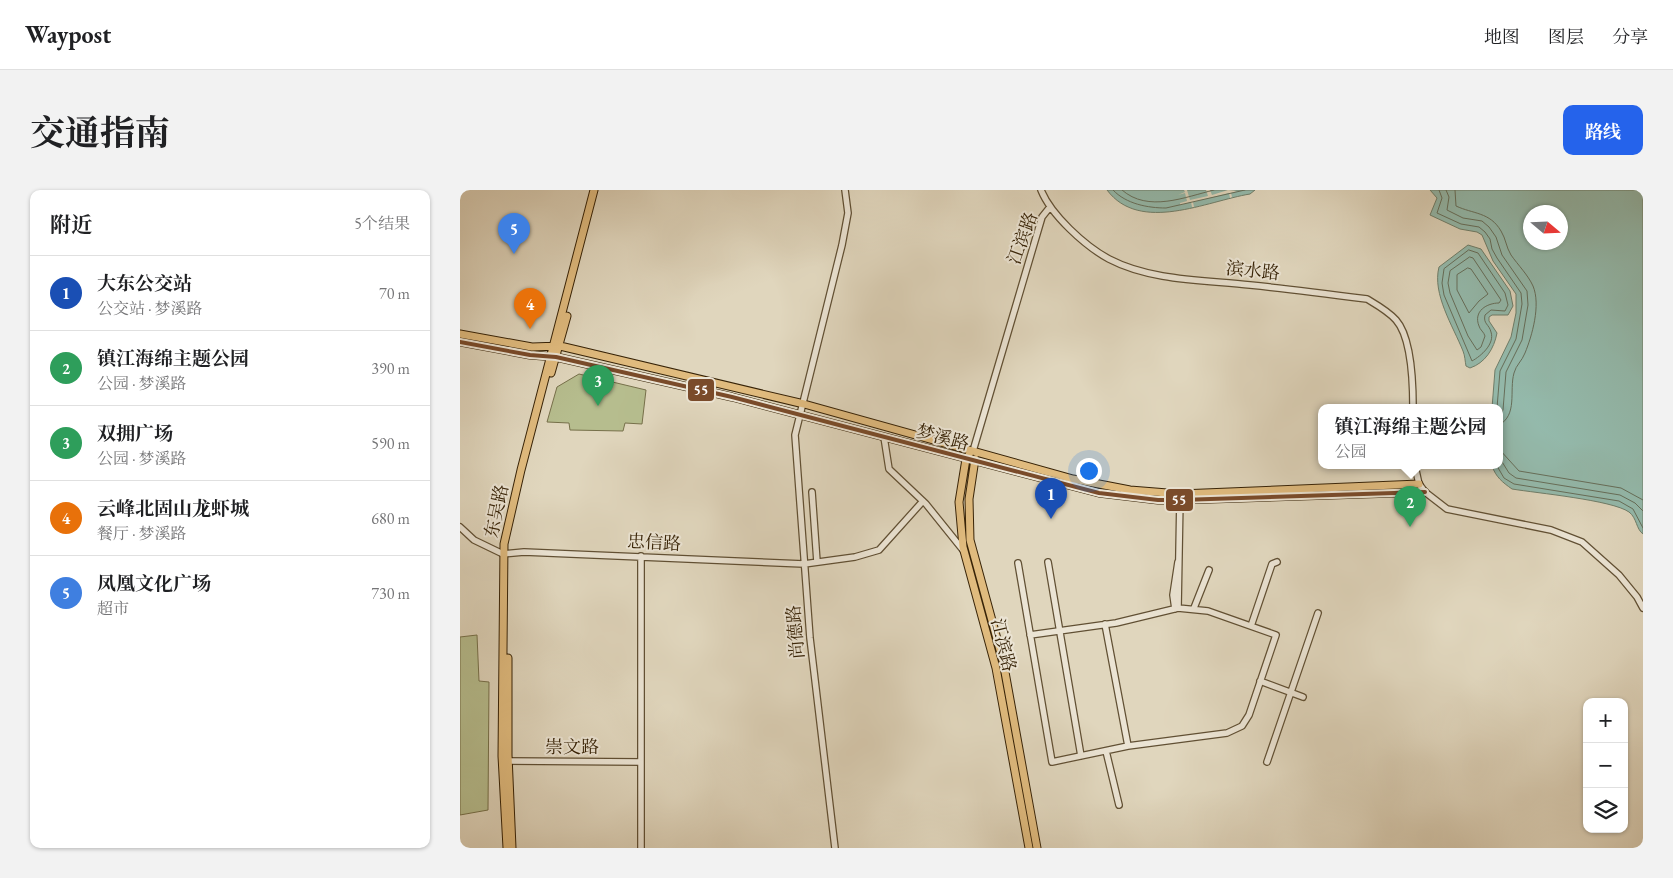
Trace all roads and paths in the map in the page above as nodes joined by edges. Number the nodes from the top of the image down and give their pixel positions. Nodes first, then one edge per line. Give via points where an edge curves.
1 (594, 190) edge
2 (599, 190) edge
3 (845, 190) edge
4 (1041, 190) edge
5 (1050, 207) junction
6 (460, 334) edge
7 (460, 342) edge
8 (557, 346) junction
9 (554, 357) junction
10 (801, 403) junction
11 (1413, 404) edge
12 (799, 413) junction
13 (884, 437) junction
14 (973, 451) junction
15 (966, 459) junction
16 (976, 461) junction
17 (1416, 469) edge
18 (1419, 484) junction
19 (812, 492) dead end
20 (1425, 492) junction
21 (1180, 497) junction
22 (923, 501) junction
23 (460, 526) edge
24 (964, 551) junction
25 (505, 554) junction
26 (641, 556) junction
27 (817, 562) junction
28 (1048, 562) dead end
29 (1277, 562) dead end
30 (1018, 563) dead end
31 (804, 564) junction
32 (1208, 570) dead end
33 (1194, 608) junction
34 (1643, 608) edge
35 (1176, 609) junction
36 (1318, 613) dead end
37 (1106, 624) junction
38 (1251, 626) junction
39 (1059, 630) junction
40 (1030, 635) junction
41 (1260, 681) junction
42 (1291, 693) junction
43 (1303, 697) dead end
44 (1128, 746) junction
45 (1106, 750) junction
46 (1080, 756) junction
47 (505, 761) junction
48 (641, 762) junction
49 (1268, 762) dead end
50 (1118, 805) dead end
51 (507, 848) edge
52 (512, 848) edge
53 (641, 848) edge
54 (835, 848) edge
55 (1029, 848) edge
56 (1037, 848) edge

1 - 8 main road, 东吴路
2 - 8 main road, 东吴路
3 - 10 street, 尚德路 via 848,213 842,245
4 - 5 street, 滨水路
5 - 11 street, 滨水路 via 1070,228 1109,259 1137,270 1358,298 1374,303 1397,321 1406,339
5 - 14 street, 江滨路 via 1042,217
6 - 8 main road, 梦溪路 via 532,347
7 - 9 main road, 梦溪路
8 - 9 main road, 东吴路
8 - 10 main road, 梦溪路
9 - 12 main road, 梦溪路
9 - 25 main road, 东吴路 via 521,470
10 - 12 street, 尚德路
10 - 14 main road, 梦溪路
12 - 13 main road, 梦溪路
12 - 31 street, 尚德路 via 795,435
13 - 15 main road, 梦溪路
13 - 22 street via 889,470
14 - 15 main road, 江滨路
14 - 16 main road, 江滨路
14 - 21 main road, 梦溪路 via 1099,485
15 - 16 main road, 梦溪路
15 - 24 main road, 江滨路 via 959,502
16 - 21 main road, 梦溪路 via 1099,493 1158,500
16 - 56 main road, 江滨路 via 969,499 970,540 1003,660
17 - 18 street
18 - 20 street
18 - 21 main road, 梦溪路
19 - 27 street
20 - 21 main road, 梦溪路
20 - 34 street via 1447,510 1551,530 1582,542 1619,575
21 - 35 street via 1178,562 1173,595
22 - 24 street
22 - 27 street, 忠信路 via 879,550
23 - 25 street via 474,540
24 - 55 main road, 江滨路 via 996,668
25 - 26 street, 忠信路
25 - 47 main road, 东吴路
26 - 31 street, 忠信路
26 - 48 street
27 - 31 street, 忠信路
28 - 39 street
29 - 38 street via 1272,564
30 - 40 street
31 - 54 street, 尚德路
32 - 33 street
33 - 35 street
33 - 38 street
35 - 37 street
36 - 42 street
37 - 39 street
37 - 44 street
38 - 41 street via 1276,635
39 - 40 street
39 - 46 street
40 - 46 street via 1052,762
41 - 42 street
41 - 44 street via 1242,726 1227,733
42 - 43 street
42 - 49 street
44 - 45 street
45 - 46 street
45 - 50 street
47 - 48 street, 崇文路
47 - 51 main road, 东吴路
47 - 52 main road, 东吴路
48 - 53 street

